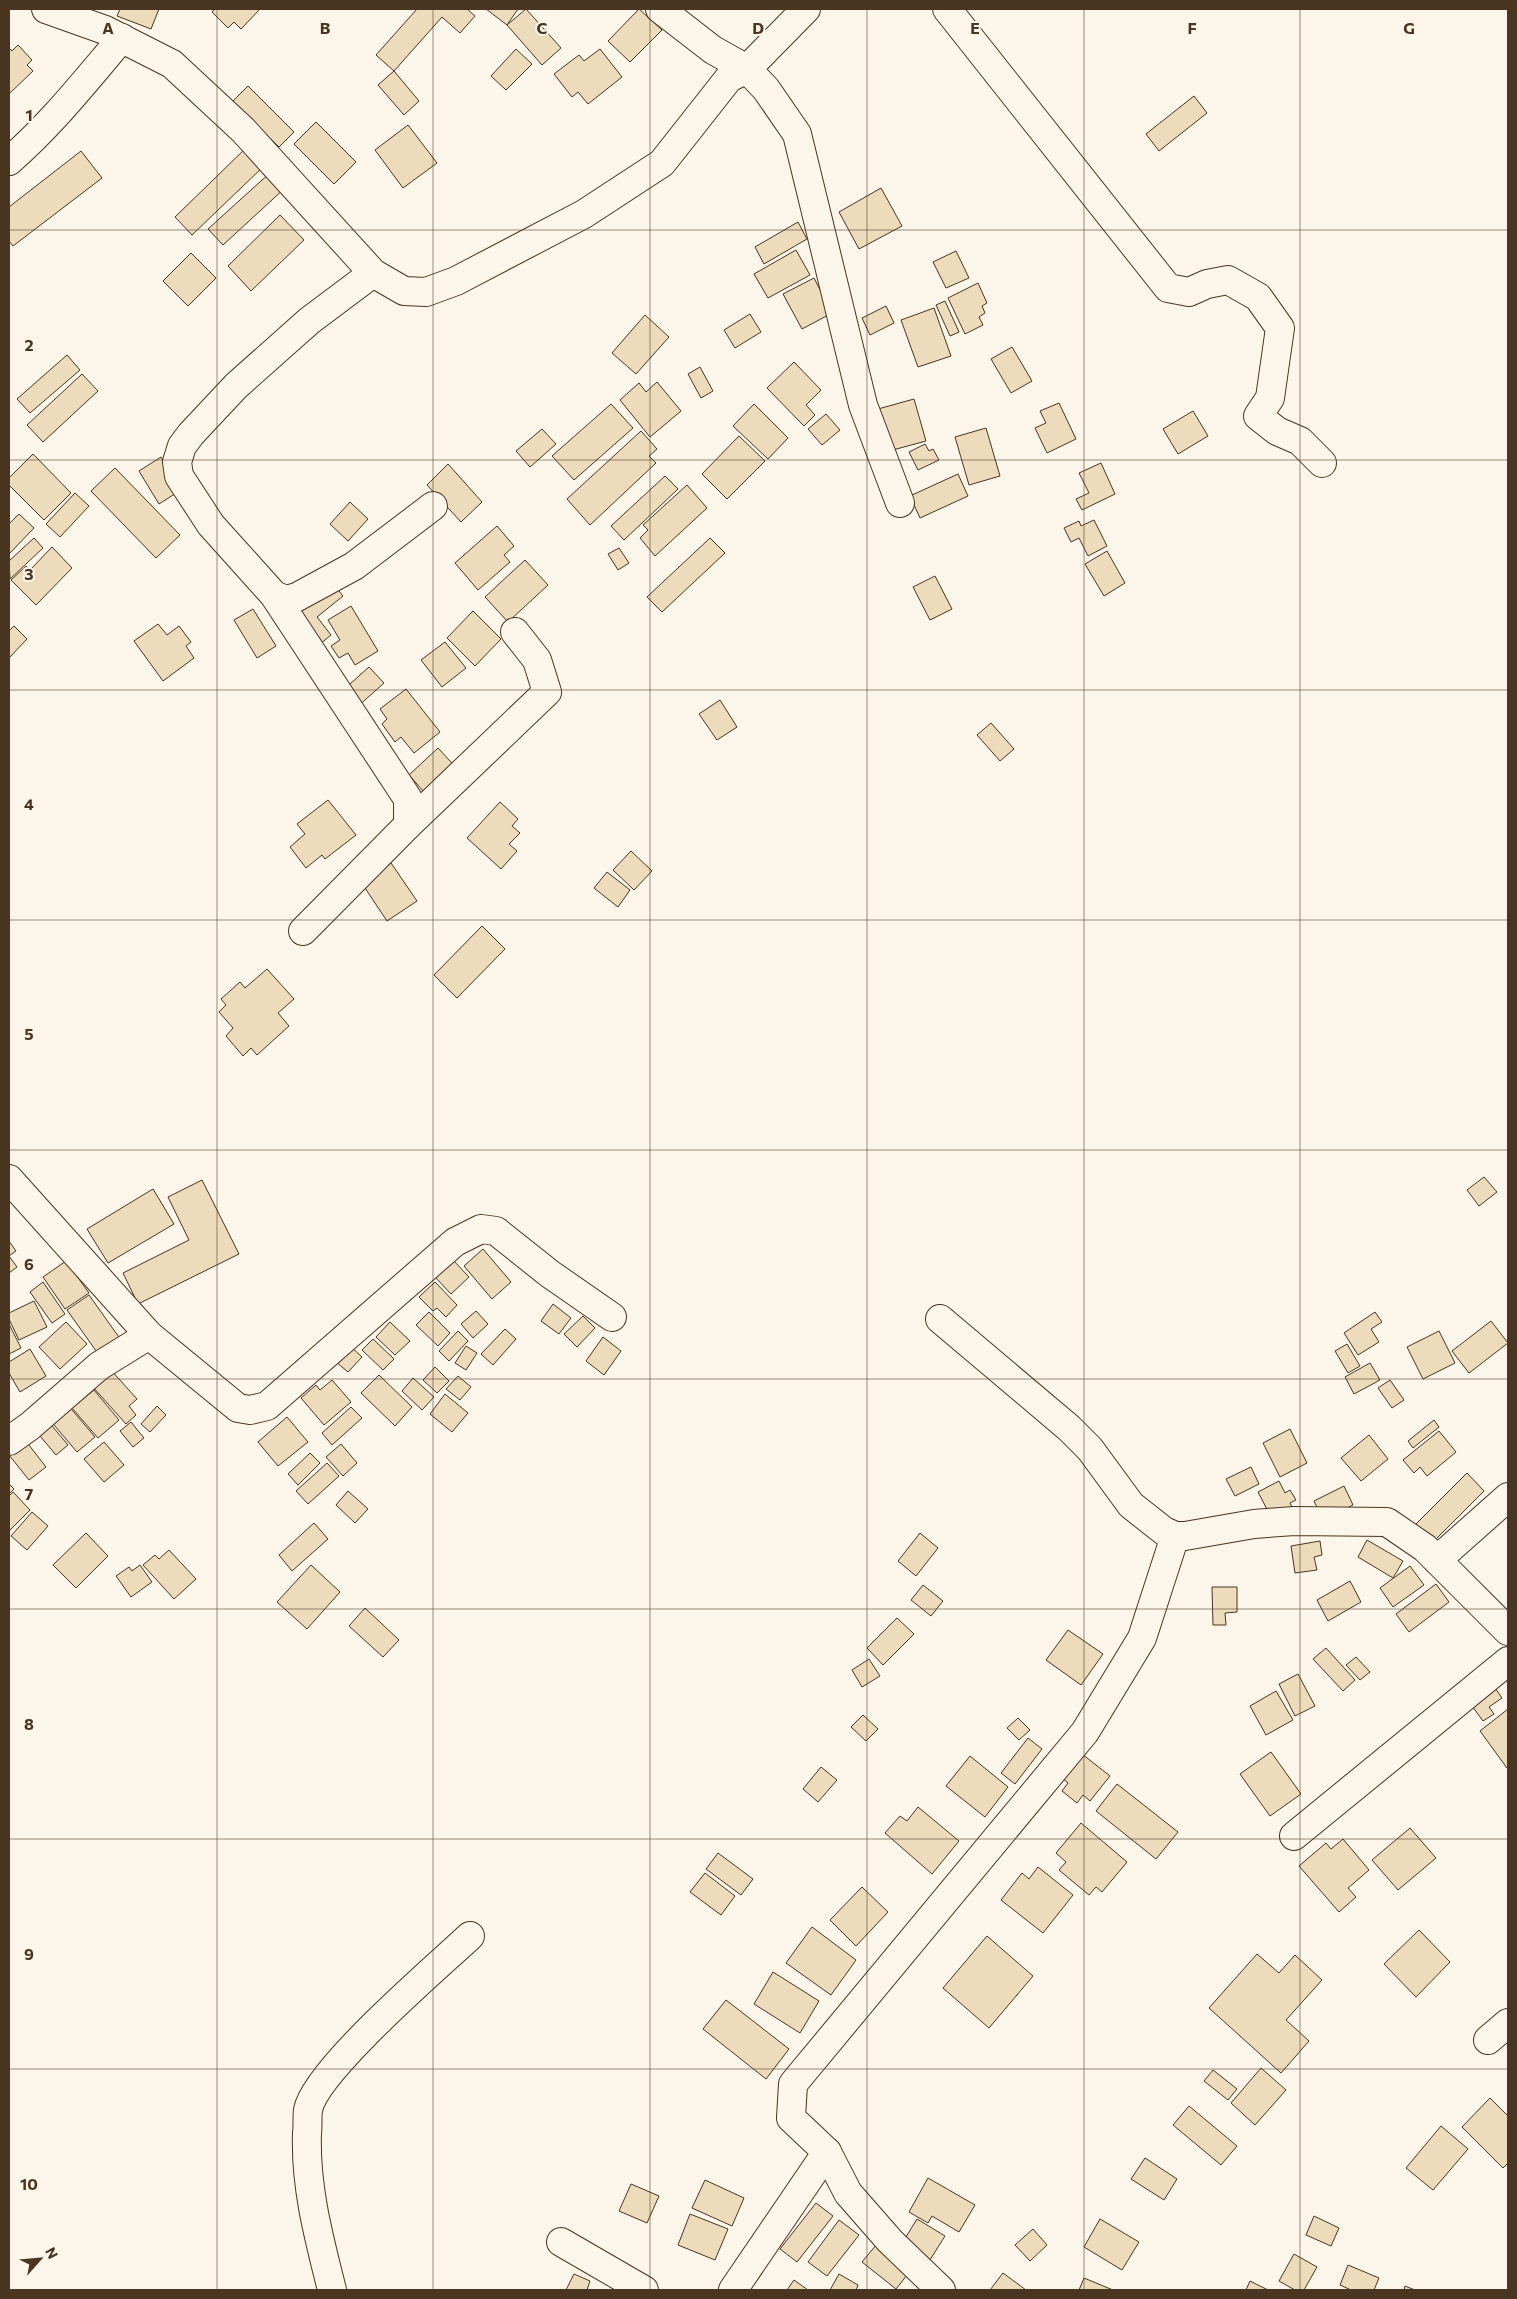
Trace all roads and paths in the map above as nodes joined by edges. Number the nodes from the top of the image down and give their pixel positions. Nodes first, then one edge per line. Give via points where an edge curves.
1 (660, 9) edge
2 (806, 9) edge
3 (947, 9) edge
4 (56, 10) edge
5 (122, 38) junction
6 (747, 69) junction
7 (9, 162) edge
8 (373, 273) junction
9 (1322, 463) dead end
10 (900, 503) dead end
11 (433, 506) dead end
12 (274, 594) junction
13 (515, 632) dead end
14 (408, 825) junction
15 (303, 930) dead end
16 (9, 1179) edge
17 (612, 1317) dead end
18 (940, 1319) dead end
19 (148, 1335) junction
20 (9, 1440) edge
21 (1508, 1497) edge
22 (1175, 1536) junction
23 (1437, 1560) junction
24 (1508, 1631) edge
25 (1508, 1661) edge
26 (1294, 1836) dead end
27 (470, 1936) dead end
28 (827, 2152) junction
29 (561, 2242) dead end
30 (332, 2290) edge
31 (644, 2290) edge
32 (734, 2290) edge
33 (941, 2290) edge

1 - 6 street via 713,50
2 - 6 street
3 - 9 street via 1168,288 1189,292 1228,280 1258,297 1280,328 1270,398 1258,416 1277,431 1300,441
4 - 5 street
5 - 7 street
5 - 8 street via 172,64 243,130
6 - 8 street via 729,78 662,163 584,214 456,281 426,292 404,292
6 - 10 street via 766,89 797,134 863,406
8 - 12 street via 309,321 236,386 191,434 182,446 177,462 178,476 211,526
11 - 12 street via 354,566 296,597 286,600
12 - 14 street via 408,799
13 - 14 street via 537,660 547,692
14 - 15 street
16 - 19 street
17 - 19 street via 496,1231 481,1229 455,1242 267,1406 250,1410 238,1408
18 - 22 street via 1090,1449 1131,1505
19 - 20 street via 99,1366 30,1426
21 - 23 street
22 - 23 street via 1294,1521 1387,1522
22 - 28 street via 1142,1638 1085,1732 793,2084 791,2118
23 - 24 street
25 - 26 street
27 - 30 street via 359,2041 320,2085 308,2109 306,2162 315,2220
28 - 32 street
28 - 33 street via 848,2193 890,2241
29 - 31 street

